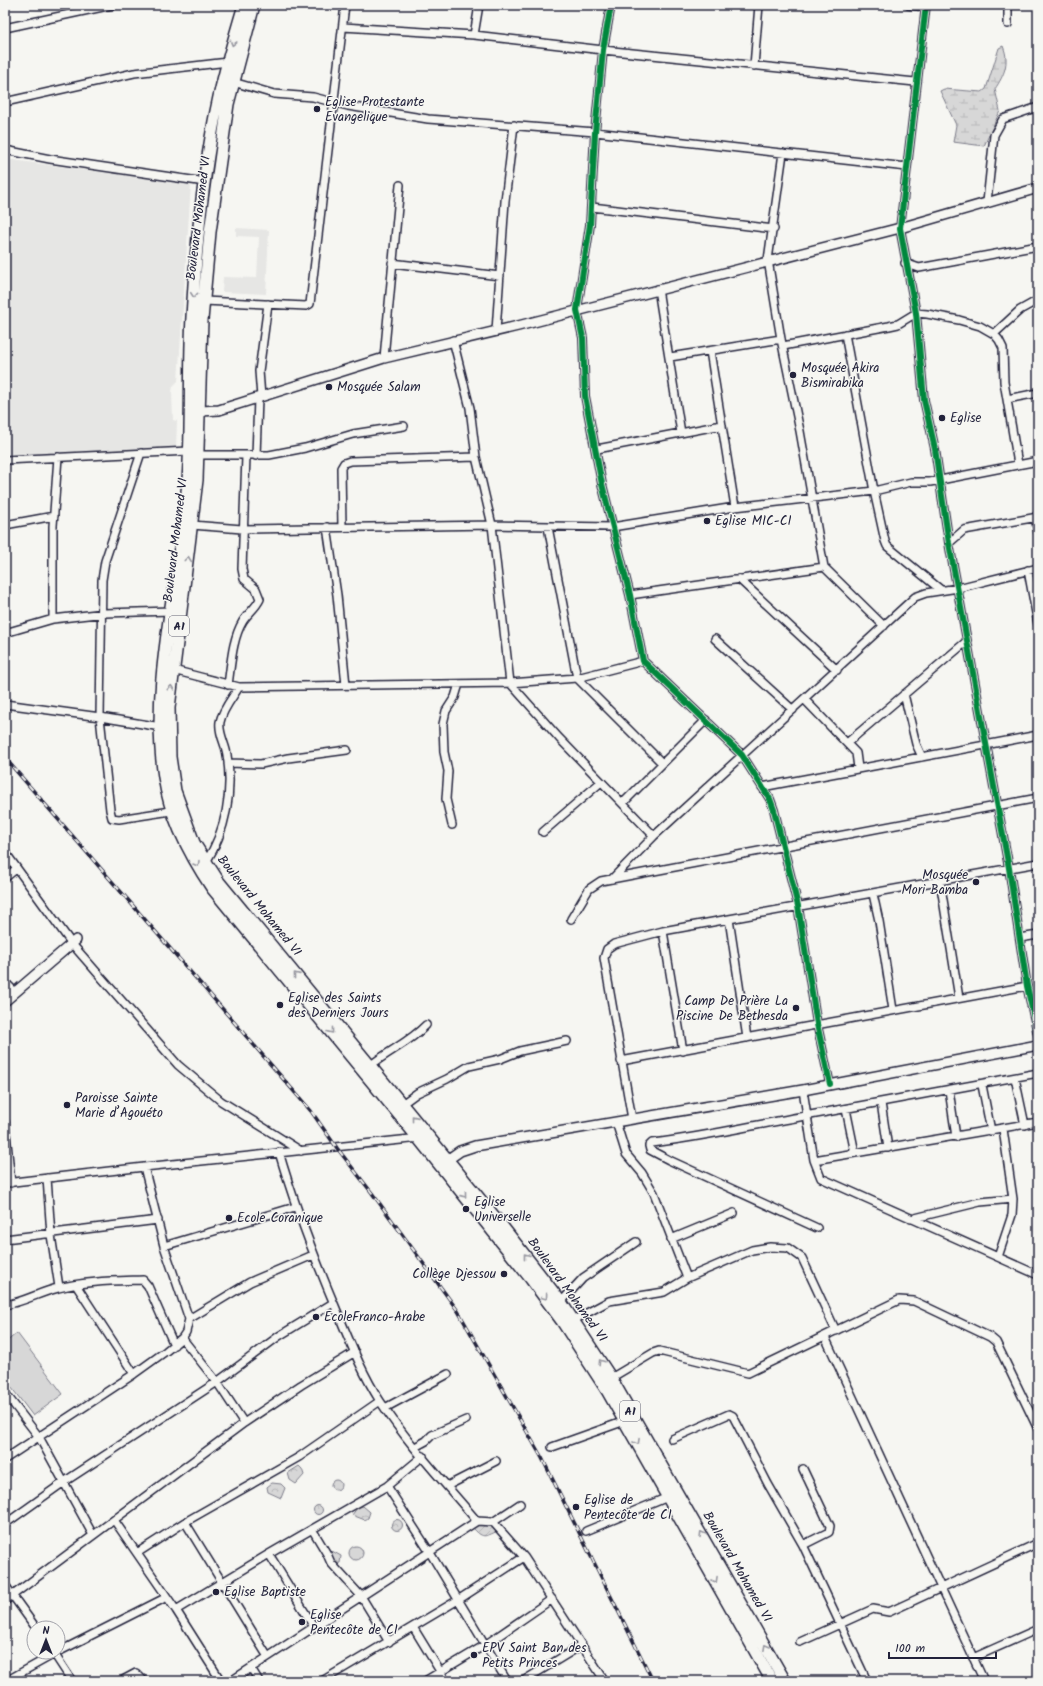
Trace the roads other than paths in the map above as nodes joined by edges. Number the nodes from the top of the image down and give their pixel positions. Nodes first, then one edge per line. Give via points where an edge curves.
1 (112, 5) edge
2 (244, 5) edge
3 (254, 5) edge
4 (346, 5) edge
5 (479, 5) edge
6 (610, 5) edge
7 (760, 5) edge
8 (908, 5) edge
9 (1008, 5) edge
10 (926, 6) edge
11 (1008, 24) dead end
12 (5, 28) edge
13 (343, 28) junction
14 (474, 35) junction
15 (603, 50) junction
16 (228, 62) junction
17 (754, 66) junction
18 (233, 82) junction
19 (916, 82) junction
20 (5, 102) edge
21 (335, 102) junction
22 (1038, 107) edge
23 (514, 125) junction
24 (218, 132) junction
25 (595, 132) junction
26 (5, 150) edge
27 (783, 153) junction
28 (907, 167) junction
29 (205, 182) junction
30 (400, 186) dead end
31 (1038, 188) edge
32 (987, 202) junction
33 (592, 207) junction
34 (900, 228) junction
35 (774, 229) junction
36 (1038, 246) edge
37 (768, 260) junction
38 (392, 263) junction
39 (905, 263) junction
40 (500, 276) junction
41 (658, 290) junction
42 (1038, 300) edge
43 (204, 301) junction
44 (268, 304) junction
45 (577, 310) junction
46 (916, 313) junction
47 (496, 331) junction
48 (846, 334) junction
49 (994, 334) junction
50 (453, 340) junction
51 (782, 343) junction
52 (710, 351) junction
53 (670, 357) junction
54 (384, 358) junction
55 (1038, 393) edge
56 (259, 398) junction
57 (1007, 399) junction
58 (195, 411) junction
59 (722, 425) junction
60 (404, 426) dead end
61 (681, 433) junction
62 (597, 449) junction
63 (141, 453) junction
64 (194, 453) junction
65 (246, 456) junction
66 (256, 456) junction
67 (58, 457) junction
68 (476, 458) junction
69 (5, 460) edge
70 (1038, 461) edge
71 (1018, 464) junction
72 (940, 480) junction
73 (874, 491) junction
74 (812, 498) junction
75 (735, 507) junction
76 (54, 516) junction
77 (1036, 517) edge
78 (5, 525) edge
79 (192, 525) junction
80 (492, 526) junction
81 (327, 527) junction
82 (342, 527) junction
83 (548, 527) junction
84 (612, 527) junction
85 (242, 529) junction
86 (1038, 532) edge
87 (949, 543) junction
88 (824, 567) junction
89 (1038, 568) edge
90 (1028, 570) junction
91 (739, 579) junction
92 (958, 588) junction
93 (941, 590) junction
94 (630, 595) junction
95 (171, 611) junction
96 (101, 613) junction
97 (53, 619) junction
98 (1038, 624) edge
99 (884, 626) junction
100 (5, 633) edge
101 (715, 639) dead end
102 (967, 641) junction
103 (643, 661) junction
104 (173, 670) junction
105 (837, 670) junction
106 (577, 678) junction
107 (510, 683) junction
108 (459, 684) junction
109 (228, 685) junction
110 (346, 686) junction
111 (239, 687) junction
112 (904, 694) junction
113 (804, 699) junction
114 (5, 704) edge
115 (793, 710) junction
116 (100, 717) junction
117 (706, 720) junction
118 (161, 727) junction
119 (1038, 735) edge
120 (847, 743) junction
121 (986, 745) junction
122 (347, 750) dead end
123 (742, 755) junction
124 (922, 757) junction
125 (228, 763) junction
126 (662, 763) junction
127 (858, 768) junction
128 (601, 782) junction
129 (762, 787) junction
130 (1038, 798) edge
131 (623, 803) junction
132 (997, 806) junction
133 (172, 811) junction
134 (452, 824) dead end
135 (542, 832) dead end
136 (654, 836) junction
137 (783, 845) junction
138 (5, 852) edge
139 (206, 862) junction
140 (1038, 863) edge
141 (1009, 868) junction
142 (16, 869) junction
143 (5, 878) edge
144 (612, 879) junction
145 (940, 881) junction
146 (873, 894) junction
147 (798, 906) junction
148 (571, 919) dead end
149 (729, 919) junction
150 (663, 931) junction
151 (1038, 935) edge
152 (1020, 938) junction
153 (74, 942) junction
154 (5, 982) edge
155 (1027, 986) junction
156 (15, 992) junction
157 (959, 998) junction
158 (5, 1001) edge
159 (893, 1010) junction
160 (817, 1024) junction
161 (426, 1025) dead end
162 (1038, 1035) edge
163 (747, 1038) junction
164 (567, 1041) dead end
165 (1038, 1045) edge
166 (683, 1051) junction
167 (621, 1062) junction
168 (370, 1066) junction
169 (1038, 1073) edge
170 (1015, 1078) junction
171 (830, 1084) junction
172 (982, 1085) junction
173 (803, 1090) junction
174 (949, 1090) junction
175 (881, 1103) junction
176 (402, 1104) junction
177 (846, 1109) junction
178 (807, 1115) junction
179 (632, 1119) junction
180 (5, 1122) edge
181 (616, 1122) junction
182 (1038, 1122) edge
183 (1025, 1125) junction
184 (1003, 1129) junction
185 (991, 1131) junction
186 (423, 1137) junction
187 (956, 1137) junction
188 (888, 1148) junction
189 (279, 1152) junction
190 (301, 1152) junction
191 (855, 1154) junction
192 (814, 1160) junction
193 (444, 1162) junction
194 (144, 1167) junction
195 (47, 1178) junction
196 (8, 1183) edge
197 (1013, 1199) junction
198 (295, 1207) junction
199 (734, 1213) dead end
200 (911, 1219) junction
201 (158, 1220) junction
202 (817, 1228) dead end
203 (51, 1235) junction
204 (5, 1239) edge
205 (671, 1239) junction
206 (636, 1242) dead end
207 (164, 1246) junction
208 (313, 1255) junction
209 (998, 1258) junction
210 (1038, 1275) edge
211 (687, 1278) junction
212 (76, 1285) junction
213 (59, 1287) junction
214 (561, 1302) junction
215 (333, 1303) junction
216 (5, 1305) edge
217 (189, 1319) junction
218 (574, 1320) junction
219 (836, 1331) junction
220 (825, 1337) junction
221 (182, 1338) junction
222 (174, 1345) junction
223 (355, 1352) junction
224 (134, 1374) junction
225 (448, 1374) dead end
226 (611, 1378) junction
227 (217, 1382) junction
228 (5, 1393) edge
229 (383, 1405) junction
230 (466, 1420) dead end
231 (625, 1421) junction
232 (244, 1423) junction
233 (1038, 1429) edge
234 (39, 1437) junction
235 (672, 1439) dead end
236 (415, 1447) junction
237 (552, 1447) dead end
238 (423, 1456) junction
239 (5, 1459) edge
240 (496, 1461) dead end
241 (803, 1469) dead end
242 (64, 1482) junction
243 (387, 1486) junction
244 (447, 1486) junction
245 (668, 1497) junction
246 (520, 1504) dead end
247 (114, 1520) junction
248 (477, 1521) junction
249 (185, 1522) junction
250 (493, 1522) junction
251 (5, 1524) edge
252 (312, 1529) junction
253 (586, 1530) dead end
254 (93, 1535) junction
255 (1038, 1543) edge
256 (803, 1546) junction
257 (429, 1552) junction
258 (137, 1553) junction
259 (269, 1554) junction
260 (524, 1557) junction
261 (221, 1583) junction
262 (5, 1585) edge
263 (940, 1589) junction
264 (13, 1596) junction
265 (361, 1596) junction
266 (167, 1597) junction
267 (552, 1598) junction
268 (458, 1600) junction
269 (5, 1601) edge
270 (176, 1610) junction
271 (30, 1620) edge
272 (839, 1623) junction
273 (314, 1627) junction
274 (412, 1627) junction
275 (1038, 1629) edge
276 (389, 1642) junction
277 (800, 1642) dead end
278 (485, 1645) junction
279 (582, 1645) junction
280 (66, 1647) edge
281 (268, 1657) junction
282 (973, 1658) junction
283 (42, 1660) edge
284 (60, 1660) edge
285 (251, 1668) junction
286 (440, 1672) junction
287 (6, 1681) edge
288 (72, 1681) edge
289 (121, 1681) edge
290 (144, 1681) edge
291 (220, 1681) edge
292 (231, 1681) edge
293 (259, 1681) edge
294 (322, 1681) edge
295 (425, 1681) edge
296 (446, 1681) edge
297 (507, 1681) edge
298 (523, 1681) edge
299 (605, 1681) edge
300 (772, 1681) edge
301 (785, 1681) edge
302 (867, 1681) edge
303 (984, 1681) edge

1 - 12 street
2 -> 16 main road, Boulevard Mohamed VI / A1
3 - 18 main road, Boulevard Mohamed VI / A1
4 - 13 street
5 - 14 street
6 - 15 street
7 - 17 street
8 - 10 street
9 - 11 street
10 - 19 street
13 - 14 street
13 - 21 street
14 - 15 street
15 - 17 street
15 - 25 street
16 - 20 street via 134,73
16 - 24 main road, Boulevard Mohamed VI / A1
17 - 19 street
18 - 21 street via 274,94 313,96
18 - 24 main road, Boulevard Mohamed VI / A1
19 - 28 street
21 - 23 street via 428,119
21 - 44 street via 323,187 312,299 306,306
22 - 32 street via 1002,119 994,135
23 - 25 street
23 - 40 street
24 - 29 main road, Boulevard Mohamed VI / A1
24 - 43 main road, Boulevard Mohamed VI / A1
25 - 27 street
25 - 33 street
26 - 29 street
27 - 28 street
27 - 35 street
28 - 34 street
29 -> 58 main road, Boulevard Mohamed VI / A1 via 192,315
30 - 38 street
31 - 32 street
32 - 34 street
33 - 35 street
33 - 45 street
34 - 37 street
34 - 39 street
35 - 37 street
36 - 39 street via 919,268
37 - 41 street
37 - 51 street
38 - 40 street
38 - 54 street
39 - 46 street
40 - 47 street
41 - 45 street
41 - 53 street
42 - 49 street via 1020,310
43 - 44 street
43 - 58 main road, Boulevard Mohamed VI / A1
44 - 56 street via 259,370
45 - 47 street
45 - 62 street via 583,338 585,396
46 - 48 street via 898,324
46 - 49 street via 959,320 980,326
46 - 72 street via 924,400
47 - 50 street
48 - 51 street
48 - 73 street
49 - 57 street via 1003,348
50 - 54 street
50 - 68 street via 470,408
51 - 52 street
51 - 74 street
52 - 53 street
52 - 59 street
53 - 61 street
54 - 56 street
55 - 57 street
56 - 58 street via 219,410
56 - 66 street
57 - 71 street
58 - 64 main road, Boulevard Mohamed VI / A1
59 - 61 street
59 - 75 street
60 - 66 street via 353,434 290,451
61 - 62 street
62 - 84 street
63 - 64 street
63 - 67 street
63 - 96 street via 105,561
64 - 65 street
64 - 79 main road, Boulevard Mohamed VI / A1
64 - 95 main road, Boulevard Mohamed VI / A1 via 188,480
65 - 66 street
65 - 85 street
67 - 69 street
67 - 76 street
68 - 80 street
68 - 82 street via 350,460 344,463 341,468
70 - 71 street
71 - 72 street
72 - 73 street via 901,483
72 - 87 street
73 - 74 street
73 - 93 street via 887,546
74 - 75 street
74 - 88 street
75 - 84 street
76 - 78 street
76 - 97 street
77 - 86 street
77 - 87 street via 964,530
79 - 85 street
104 -> 79 main road, Boulevard Mohamed VI / A1
80 - 82 street
80 - 83 street
80 - 107 street
81 - 82 street
81 - 85 street
81 - 110 street
83 - 84 street
83 - 106 street
84 - 94 street
85 - 109 street via 244,579 256,589 260,599 242,622
87 - 92 street
88 - 91 street
88 - 99 street
89 - 90 street
90 - 92 street
90 - 98 street
91 - 94 street
91 - 105 street
92 - 93 street
92 - 102 street
93 - 99 street via 915,597
94 - 103 street
95 - 96 street
95 - 118 main road, Boulevard Mohamed VI / A1 via 162,685
96 - 97 street
96 - 116 street
97 - 100 street
99 - 105 street
101 - 115 street
102 - 112 street
102 - 121 street
103 - 106 street
103 - 117 street
104 - 109 street
139 -> 104 main road, Boulevard Mohamed VI / A1 via 194,843 182,814 171,776 169,730
105 - 113 street
106 - 107 street
106 - 126 street
107 - 108 street
107 - 128 street
108 - 110 street
108 - 134 street via 455,697 446,711 443,724 448,772 446,799
109 - 111 street
110 - 111 street
111 - 125 street via 219,724
112 - 120 street
112 - 124 street via 916,744
113 - 115 street
113 - 120 street
114 - 116 street
115 - 123 street
116 - 118 street
116 - 133 street via 112,818 119,820
117 - 123 street
117 - 126 street
118 - 133 main road, Boulevard Mohamed VI / A1 via 164,777
119 - 121 street
120 - 127 street via 856,753
121 - 124 street
121 - 132 street
122 - 125 street via 261,764
123 - 129 street
123 - 136 street
124 - 127 street
125 - 139 street via 230,775 227,808 215,846
126 - 131 street
127 - 129 street
128 - 131 street
128 - 135 street
129 - 137 street via 774,810
130 - 132 street
131 - 136 street
132 - 137 street
132 - 141 street
133 -> 186 main road, Boulevard Mohamed VI / A1 via 195,862 212,888
136 - 144 street
137 - 144 street
137 - 147 street
138 - 142 street
168 -> 139 main road, Boulevard Mohamed VI / A1 via 219,882
140 - 141 street
141 - 145 street
141 - 152 street
142 - 143 street
142 - 153 street
144 - 148 street via 601,881 589,889
145 - 146 street
145 - 157 street
146 - 147 street
146 - 159 street
147 - 149 street
147 - 160 street
149 - 150 street
149 - 163 street
150 - 166 street
150 - 167 street via 614,944 607,949 604,958
151 - 152 street
152 - 155 street
153 - 156 street
153 - 190 street via 178,1064 221,1101
154 - 156 street
155 - 157 street
155 - 162 street
156 - 158 street
157 - 159 street
159 - 160 street
160 - 163 street
160 - 171 street
161 - 168 street via 415,1036
163 - 166 street
164 - 176 street via 469,1066 447,1080 417,1093
165 - 171 street
166 - 167 street
167 - 179 street
168 - 176 main road, Boulevard Mohamed VI / A1
169 - 170 street
170 - 172 street
170 - 183 street
171 - 173 street
172 - 174 street
172 - 185 street
173 - 178 street
173 - 179 street
174 - 175 street
174 - 187 street
175 - 177 street
175 - 188 street
186 -> 176 main road, Boulevard Mohamed VI / A1
177 - 178 street
177 - 191 street
178 - 192 street
178 - 202 street via 729,1132 652,1143 649,1146 650,1150 669,1160
179 - 181 street
180 - 196 street
181 - 193 street via 475,1146 460,1151
181 - 205 street via 626,1154 654,1193
182 - 183 street
183 - 184 street
184 - 185 street
184 - 197 street
185 - 187 street
186 - 190 street
186 - 193 main road, Boulevard Mohamed VI / A1
187 - 188 street
188 - 191 street
189 - 190 street
189 - 194 street
189 - 198 street
191 - 192 street
192 - 200 street via 821,1178
214 -> 193 main road, Boulevard Mohamed VI / A1
193 -> 231 main road, Boulevard Mohamed VI / A1 via 558,1316 601,1379
194 - 195 street
194 - 201 street
195 - 196 street
195 - 203 street
197 - 200 street via 980,1202
197 - 209 street via 1012,1215
198 - 207 street
198 - 208 street
199 - 205 street
200 - 209 street
201 - 203 street
201 - 207 street
203 - 204 street
203 - 213 street
205 - 211 street
206 - 214 street via 583,1278
207 - 217 street
208 - 215 street
208 - 217 street via 250,1282
209 - 210 street
211 - 218 street via 664,1292 609,1301
211 - 219 street via 752,1250 788,1248 802,1258
212 - 213 street
212 - 222 street via 86,1281 143,1280
212 - 224 street
213 - 216 street
214 - 218 main road, Boulevard Mohamed VI / A1
215 - 223 street
215 - 227 street via 262,1348
217 - 221 street
226 -> 218 main road, Boulevard Mohamed VI / A1
219 - 220 street
219 - 233 street via 899,1300 907,1299 985,1333 996,1342
220 - 226 street via 748,1373 659,1351
220 - 263 street
221 - 222 street
221 - 227 street
222 - 224 street
223 - 229 street
223 - 232 street
224 - 234 street
225 - 229 street
301 -> 226 main road, Boulevard Mohamed VI / A1
227 - 232 street
227 - 242 street
228 - 234 street
229 - 236 street
229 - 249 street via 305,1454
230 - 236 street via 432,1435
231 - 237 street
231 -> 245 main road, Boulevard Mohamed VI / A1
232 - 247 street
234 - 239 street
234 - 242 street
235 - 256 street via 731,1415
236 - 238 street
238 - 243 street
238 - 244 street
240 - 244 street
241 - 256 street via 830,1526 829,1532
242 - 251 street
242 - 254 street
243 - 252 street
243 - 257 street
244 - 248 street
245 - 253 street
245 -> 300 main road, Boulevard Mohamed VI / A1
246 - 250 street
247 - 254 street
247 - 258 street
248 - 250 street
248 - 257 street
249 - 258 street
249 - 261 street
250 - 260 street
252 - 259 street
252 - 265 street via 331,1563
254 - 264 street
255 - 263 street
256 - 272 street
257 - 265 street
257 - 268 street
258 - 266 street
259 - 261 street
259 - 273 street
260 - 267 street
260 - 268 street
261 - 270 street
261 - 281 street
262 - 264 street
263 - 272 street via 889,1612 873,1609
263 - 282 street
264 - 269 street
264 - 271 street
265 - 273 street
265 - 276 street
266 - 270 street
266 - 280 street
267 - 278 street
267 - 279 street
268 - 274 street
268 - 278 street
270 - 291 street
272 - 277 street
272 - 302 street
273 - 281 street
274 - 276 street
274 - 286 street
275 - 282 street
276 - 294 street
278 - 286 street
278 - 297 street
279 - 298 street
279 - 299 street
281 - 285 street
282 - 303 street
283 - 287 street
284 - 288 street
285 - 292 street
285 - 293 street
286 - 295 street
286 - 296 street
289 - 290 street via 136,1673

